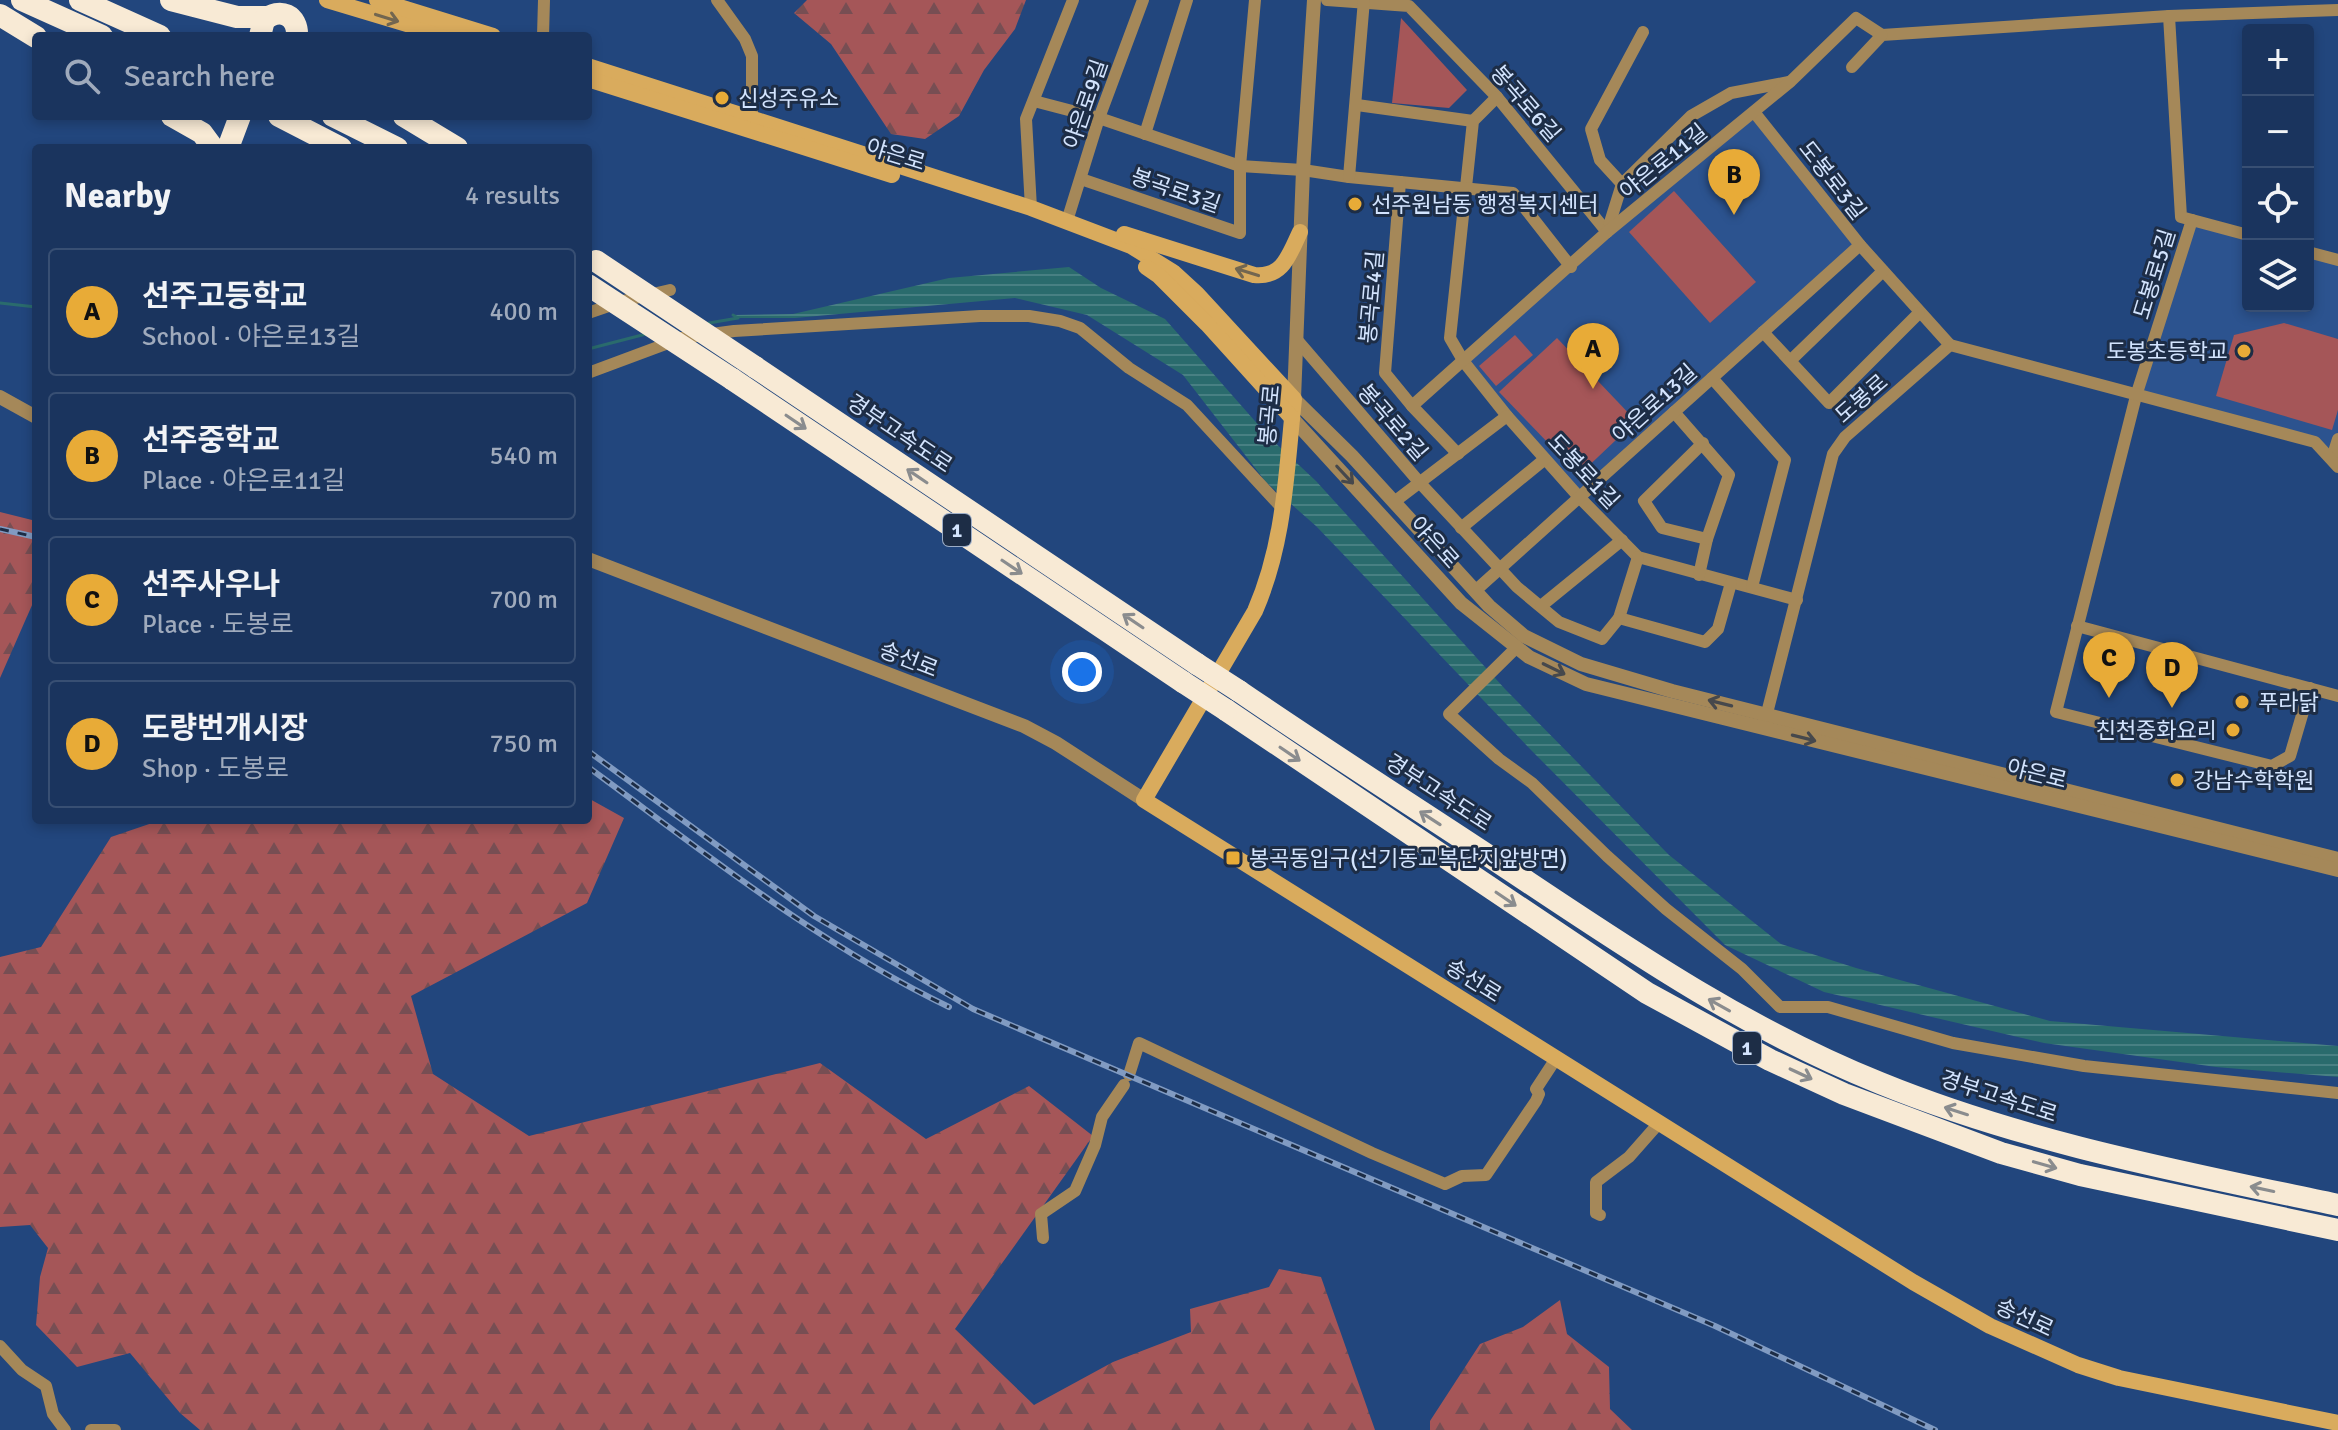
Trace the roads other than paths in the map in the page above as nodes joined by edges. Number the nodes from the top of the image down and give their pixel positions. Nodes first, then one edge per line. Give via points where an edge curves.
1 (22, 0) edge
2 (80, 0) edge
3 (171, 0) edge
4 (327, 0) edge
5 (377, 0) edge
6 (544, 0) edge
7 (717, 0) edge
8 (1073, 0) edge
9 (1143, 0) edge
10 (1187, 0) edge
11 (1255, 0) edge
12 (1314, 0) edge
13 (1327, 0) edge
14 (1364, 1) edge
15 (1410, 3) edge
16 (2338, 10) edge
17 (0, 15) edge
18 (2169, 16) junction
19 (264, 26) edge
20 (93, 32) edge
21 (151, 32) edge
22 (297, 32) edge
23 (434, 32) edge
24 (480, 32) edge
25 (543, 32) edge
26 (1643, 32) dead end
27 (32, 35) edge
28 (1882, 35) junction
29 (592, 67) edge
30 (1852, 67) dead end
31 (592, 80) edge
32 (1791, 81) junction
33 (1497, 97) junction
34 (1034, 101) junction
35 (1357, 105) junction
36 (1754, 112) junction
37 (1099, 118) junction
38 (179, 120) edge
39 (238, 120) edge
40 (250, 120) edge
41 (286, 120) edge
42 (341, 120) edge
43 (411, 120) edge
44 (1473, 121) junction
45 (752, 124) junction
46 (1145, 134) junction
47 (210, 144) edge
48 (230, 144) edge
49 (242, 144) edge
50 (333, 144) edge
51 (389, 144) edge
52 (450, 144) edge
53 (1240, 166) junction
54 (1303, 170) junction
55 (1349, 177) junction
56 (1081, 179) junction
57 (1400, 182) junction
58 (1622, 184) junction
59 (1467, 188) junction
60 (1031, 208) junction
61 (2192, 220) junction
62 (1067, 221) junction
63 (1300, 232) junction
64 (1607, 232) junction
65 (2242, 233) edge
66 (1860, 245) junction
67 (2314, 254) edge
68 (592, 258) edge
69 (2338, 260) edge
70 (1571, 267) junction
71 (1883, 271) junction
72 (592, 288) edge
73 (670, 290) dead end
74 (592, 312) edge
75 (1919, 313) junction
76 (1763, 332) junction
77 (1297, 340) junction
78 (1950, 345) junction
79 (1791, 360) junction
80 (1464, 362) junction
81 (592, 372) edge
82 (1712, 378) junction
83 (2136, 396) junction
84 (0, 397) edge
85 (1294, 399) junction
86 (19, 406) junction
87 (1412, 406) junction
88 (32, 409) edge
89 (1674, 412) junction
90 (32, 414) edge
91 (1507, 416) junction
92 (1292, 418) junction
93 (2338, 439) edge
94 (1703, 443) junction
95 (1458, 454) junction
96 (1545, 459) junction
97 (2335, 462) edge
98 (1420, 483) junction
99 (1579, 497) junction
100 (1394, 502) junction
101 (1283, 509) junction
102 (1461, 528) junction
103 (1707, 539) junction
104 (1622, 540) junction
105 (1638, 557) junction
106 (592, 561) edge
107 (1499, 569) junction
108 (1699, 575) junction
109 (1731, 583) junction
110 (1752, 587) junction
111 (1475, 591) junction
112 (1797, 600) junction
113 (1541, 606) junction
114 (1619, 618) junction
115 (2077, 626) junction
116 (1517, 647) junction
117 (2310, 688) junction
118 (2338, 696) edge
119 (1765, 722) junction
120 (1144, 800) junction
121 (2338, 866) edge
122 (1557, 1057) junction
123 (2338, 1093) edge
124 (1659, 1123) junction
125 (2338, 1205) edge
126 (1600, 1215) dead end
127 (2338, 1230) edge
128 (1043, 1238) dead end
129 (0, 1346) edge
130 (2338, 1423) edge
131 (65, 1430) edge
132 (91, 1430) edge
133 (115, 1430) edge

1 - 20 highway
2 - 21 highway
3 - 19 highway
4 -> 23 main road
5 - 24 main road
6 - 25 street
7 - 45 street via 752,56
8 - 34 street
9 - 37 street, 야은로9길
10 - 46 street, 봉곡로3길
11 - 53 street, 봉곡로3길
12 - 54 street, 봉곡로
13 - 14 street, 봉곡로6길
14 - 15 street, 봉곡로6길
14 - 35 street
15 - 33 street, 봉곡로6길
16 - 18 street
17 - 27 highway
18 - 28 street
18 - 61 street via 2181,217
19 - 22 highway via 277,13 287,15
26 - 58 street via 1591,129 1600,160
28 - 30 street
28 - 32 street, 야은로11길 via 1856,18
29 - 45 main road, 야은로
31 - 45 main road, 야은로
32 - 36 street, 야은로11길
32 - 58 street via 1731,93 1691,116
33 - 44 street
33 - 64 street, 봉곡로6길
34 - 37 street, 봉곡로3길
34 - 60 street via 1026,119
35 - 44 street
35 - 55 street
36 - 64 street, 야은로11길
36 - 66 street, 도봉로3길
37 - 46 street, 봉곡로3길
37 - 56 street, 야은로9길
38 - 47 highway
39 - 48 highway
40 - 49 highway
41 - 50 highway
42 - 51 highway
43 - 52 highway
44 - 59 street
45 - 60 main road, 야은로
45 - 92 main road, 야은로 via 1123,252 1159,276
46 - 53 street, 봉곡로3길
53 - 54 street, 봉곡로3길
53 - 56 street, 봉곡로3길 via 1240,233
54 - 55 street
54 - 63 street, 봉곡로
55 - 57 street
56 - 62 street, 야은로9길
57 - 59 street
57 - 87 street, 봉곡로4길 via 1385,373
58 - 64 street
59 - 70 street via 1513,193
59 - 80 street via 1450,338
60 - 62 main road, 야은로
61 - 65 street, 도봉로5길
61 - 83 street, 도봉로5길
63 -> 62 main road via 1281,268 1265,276
62 - 85 main road, 야은로 via 1131,246 1173,272
63 - 77 street, 봉곡로
64 - 70 street, 야은로11길
66 - 71 street, 도봉로3길
66 - 76 street, 야은로13길
67 - 69 street
125 -> 68 highway, 경부고속도로 / 1, bridge via 2023,1133 1892,1088 1796,1047 1711,1001 1611,940
70 - 80 street, 야은로11길
71 - 75 street, 도봉로3길
71 - 79 street
72 -> 127 highway, 1, bridge via 1647,993 1770,1060 2001,1153
73 - 74 street
75 - 78 street, 도봉로3길
75 - 79 street via 1829,403
76 - 79 street
76 - 82 street, 야은로13길
77 - 85 street, 봉곡로
77 - 98 street, 봉곡로2길
78 - 83 street
78 - 112 street, 도봉로 via 1845,437 1833,454
80 - 87 street, 야은로11길
80 - 91 street, 도봉로1길
81 - 101 street via 682,338 734,331 980,316 1060,321 1080,328 1187,405
82 - 89 street, 야은로13길
82 - 110 street via 1785,460
83 - 97 street via 2315,442
83 - 115 street
84 - 86 street
85 - 92 main road, 봉곡로
85 - 100 street, 야은로
86 - 88 street
86 - 90 street
87 - 95 street
89 - 94 street
89 - 99 street, 야은로13길
91 - 95 street
91 - 96 street, 도봉로1길
92 - 101 main road, 봉곡로
92 -> 116 street, 야은로 via 1461,603
93 - 97 street
94 - 103 street via 1729,475
94 - 103 street, 도봉로1길 via 1644,501 1662,528
95 - 98 street
96 - 99 street, 도봉로1길
96 - 102 street
98 - 100 street
98 - 102 street, 봉곡로2길
99 - 104 street, 도봉로1길
99 - 107 street, 야은로13길
100 - 111 street, 야은로
101 - 120 main road, 봉곡로 via 1275,560 1255,611
102 - 107 street, 봉곡로2길
103 - 108 street
104 - 105 street, 도봉로1길
104 - 113 street
105 - 108 street
105 - 114 street
106 - 120 street, 송선로 via 1024,726
107 - 111 street, 야은로13길
107 - 113 street, 봉곡로2길
108 - 109 street
109 - 110 street
109 - 114 street via 1718,629 1705,642
110 - 112 street
119 -> 111 street, 야은로 via 1581,664 1524,636
112 - 119 street, 도봉로
113 - 114 street, 봉곡로2길 via 1559,622 1602,639
115 - 117 street
115 - 117 street via 2056,712 2272,766 2290,756
116 -> 119 street, 야은로 via 1586,684
116 - 123 street via 1449,714 1780,1007 1828,1007 1953,1043 2084,1066
117 - 118 street
119 - 121 street, 야은로
120 - 122 main road, 송선로
122 - 124 main road, 송선로
122 - 128 street via 1536,1089 1536,1101 1486,1175 1462,1176 1445,1184 1139,1043 1126,1080 1102,1117 1075,1191 1041,1214
124 - 126 street via 1629,1157 1596,1182
124 - 130 main road, 송선로 via 1913,1282 2034,1346 2119,1378
129 - 131 street via 46,1386 53,1414
132 - 133 street

